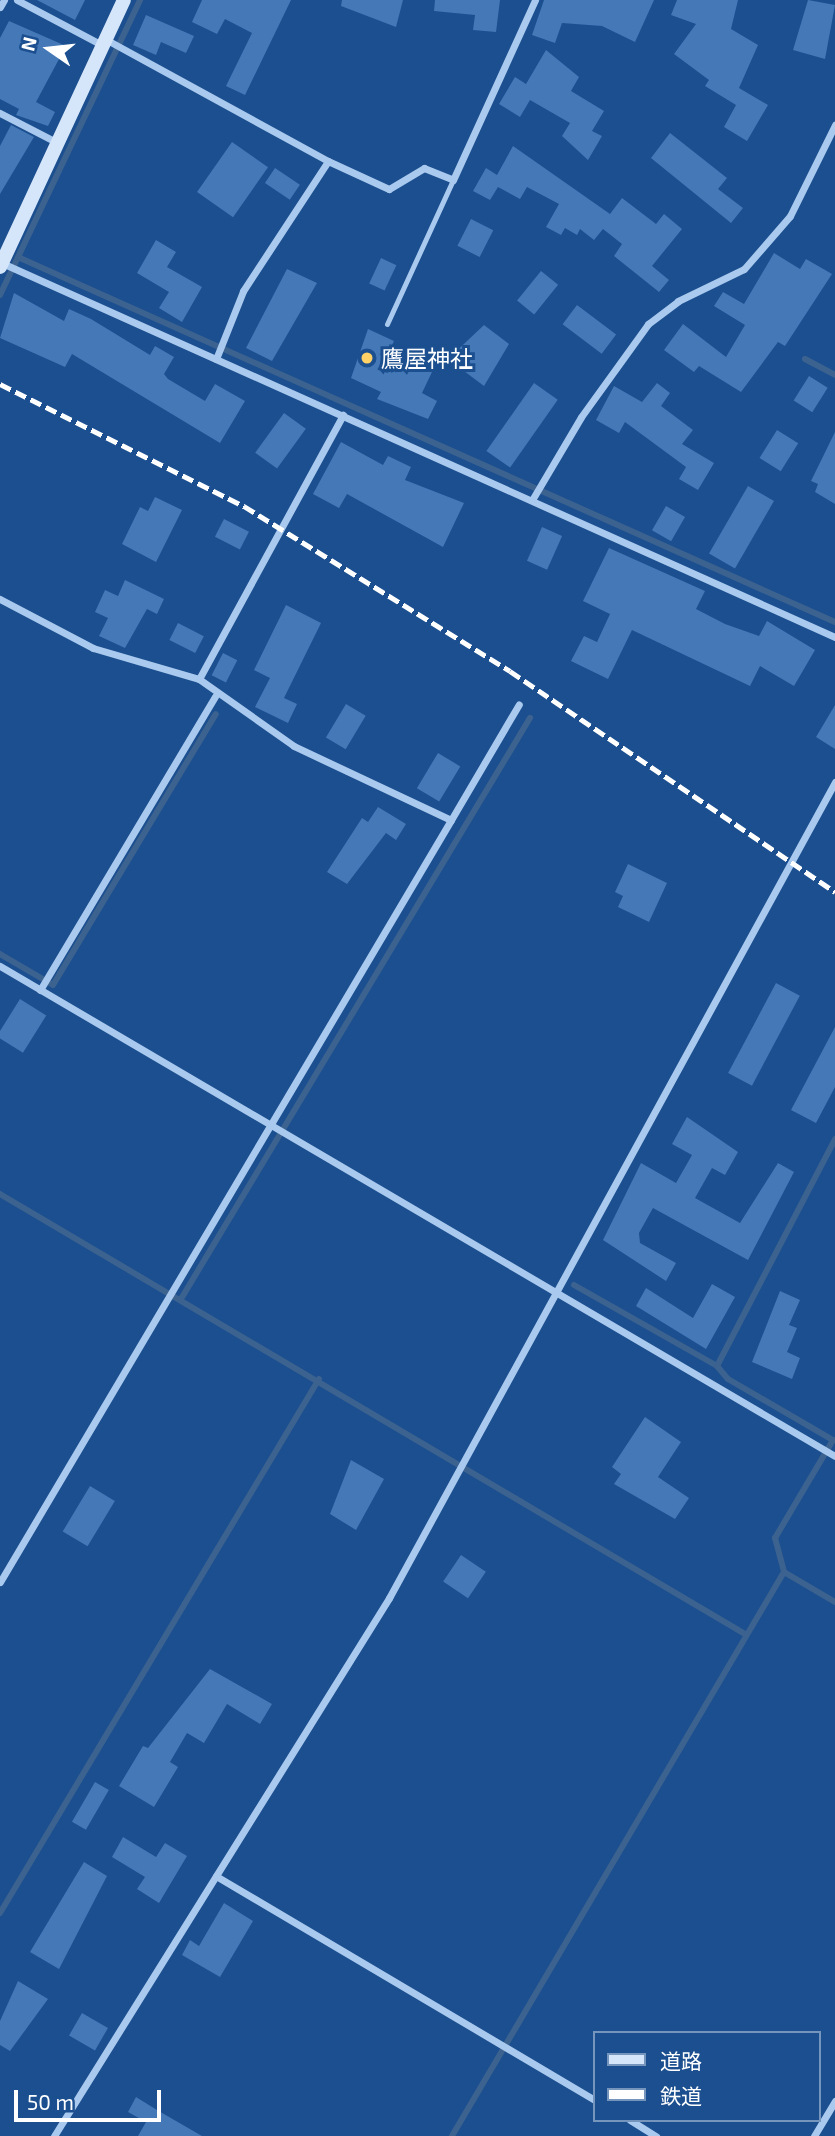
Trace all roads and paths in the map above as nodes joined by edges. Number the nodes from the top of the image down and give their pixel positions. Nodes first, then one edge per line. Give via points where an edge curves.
1 (4, 0) edge
2 (17, 0) edge
3 (124, 0) edge
4 (535, 0) edge
5 (0, 8) edge
6 (109, 43) junction
7 (0, 113) edge
8 (835, 125) edge
9 (59, 144) junction
10 (328, 161) junction
11 (453, 180) junction
12 (4, 265) edge
13 (387, 324) dead end
14 (218, 356) junction
15 (343, 415) junction
16 (533, 498) junction
17 (0, 599) edge
18 (835, 637) edge
19 (198, 679) junction
20 (215, 696) junction
21 (519, 704) dead end
22 (835, 782) edge
23 (451, 820) junction
24 (0, 966) edge
25 (41, 987) junction
26 (273, 1126) junction
27 (560, 1293) junction
28 (835, 1455) edge
29 (0, 1583) edge
30 (215, 1876) junction
31 (594, 2099) edge
32 (835, 2101) edge
33 (633, 2122) edge
34 (54, 2136) edge
35 (656, 2136) edge
36 (814, 2136) edge

1 - 5 street
2 - 6 street
3 - 6 main road
4 - 11 street
6 - 9 main road
6 - 10 street
7 - 9 street
8 - 16 street via 790,216 744,269 678,301 648,324
9 - 12 main road
10 - 11 street via 389,189 424,168
10 - 14 street via 243,291
11 - 13 lane
12 - 14 street
14 - 15 street
15 - 16 street
15 - 19 street
16 - 18 street
17 - 19 street via 93,648
19 - 20 street
20 - 23 street via 294,746
20 - 25 street
21 - 23 street
22 - 27 street
23 - 26 street
24 - 25 street
25 - 26 street
26 - 27 street
26 - 29 street
27 - 28 street
27 - 30 street via 461,1470
30 - 31 street
30 - 34 street
32 - 36 street
33 - 35 street

